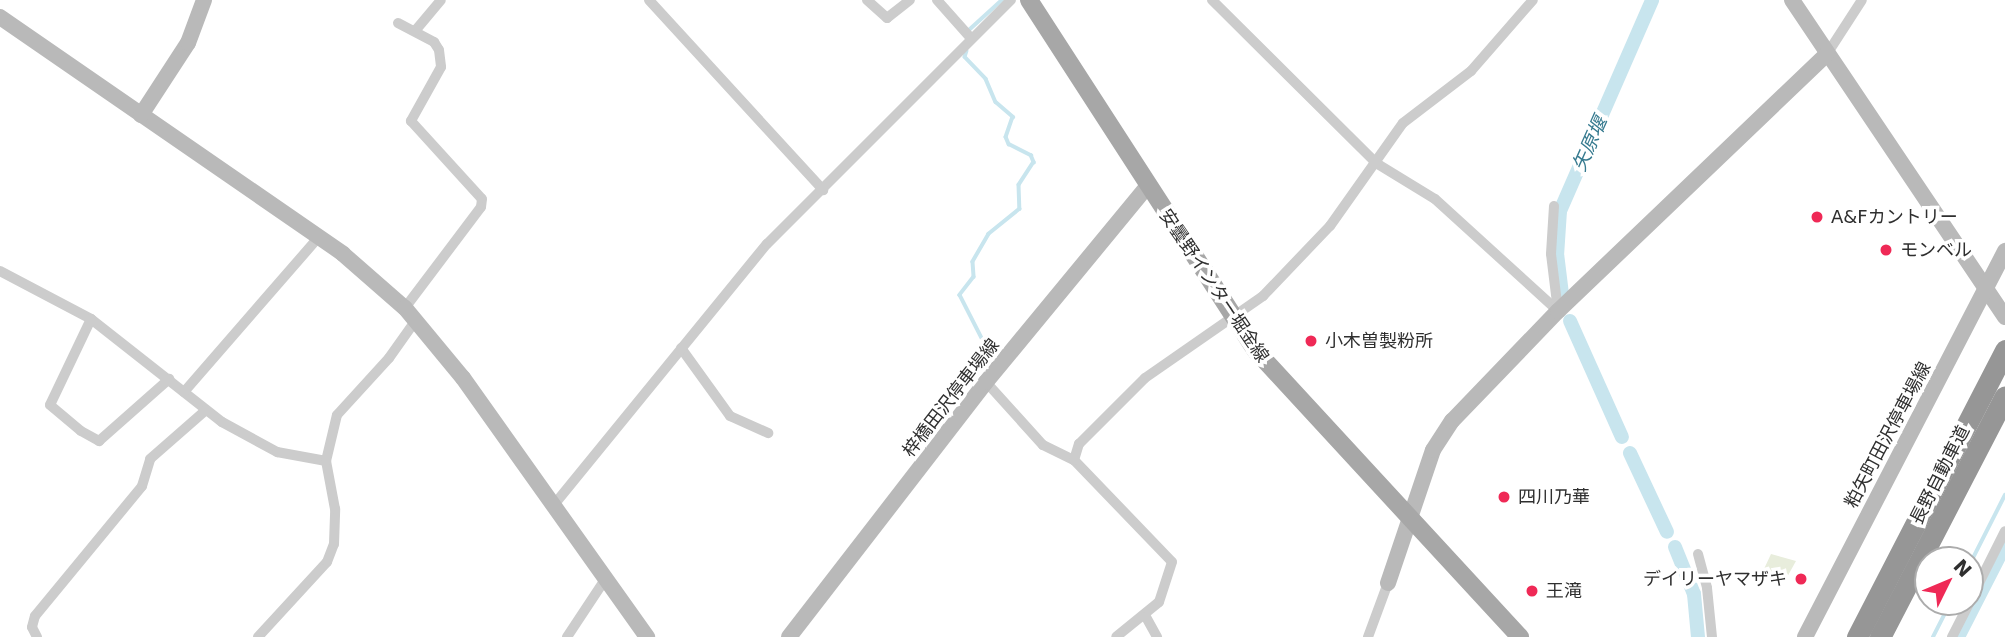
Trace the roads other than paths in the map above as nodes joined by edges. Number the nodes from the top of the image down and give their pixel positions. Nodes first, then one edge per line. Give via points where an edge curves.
1 (204, 0) edge
2 (441, 0) edge
3 (649, 0) edge
4 (867, 0) edge
5 (910, 0) edge
6 (937, 0) edge
7 (1011, 0) edge
8 (1030, 0) edge
9 (1212, 0) edge
10 (1533, 0) edge
11 (1791, 0) edge
12 (1862, 0) edge
13 (0, 17) edge
14 (398, 23) dead end
15 (415, 31) junction
16 (969, 36) junction
17 (1827, 54) junction
18 (141, 115) junction
19 (1376, 163) junction
20 (1147, 187) junction
21 (822, 190) junction
22 (1554, 206) dead end
23 (318, 238) junction
24 (2005, 251) edge
25 (1, 274) edge
26 (1986, 288) junction
27 (1558, 311) junction
28 (411, 314) junction
29 (2005, 317) edge
30 (1233, 318) junction
31 (91, 319) junction
32 (681, 348) junction
33 (2005, 350) edge
34 (169, 379) junction
35 (986, 382) junction
36 (184, 393) junction
37 (2005, 396) edge
38 (206, 410) junction
39 (768, 433) dead end
40 (1074, 460) junction
41 (326, 461) junction
42 (553, 506) junction
43 (1409, 519) junction
44 (2005, 531) edge
45 (1698, 554) dead end
46 (1984, 574) edge
47 (606, 578) junction
48 (1388, 583) joint
49 (1963, 616) edge
50 (1146, 617) junction
51 (37, 637) edge
52 (258, 637) edge
53 (567, 637) edge
54 (647, 637) edge
55 (789, 637) edge
56 (1116, 637) edge
57 (1157, 637) edge
58 (1368, 637) edge
59 (1520, 637) edge
60 (1712, 637) edge
61 (1805, 637) edge
62 (1857, 637) edge
63 (1880, 637) edge
64 (1952, 637) edge

1 - 18 street via 188,43
2 - 15 street
3 - 21 street
4 - 5 street via 887,18
6 - 16 street
7 - 16 street
8 - 20 main road, 安曇野インター堀金線
9 - 19 street
10 - 19 street via 1471,71 1403,123
11 - 17 street
12 - 17 street
13 - 18 street
14 - 15 street
15 - 28 street via 435,42 441,67 411,121 482,199
16 - 21 street
17 - 26 street
17 - 27 street
18 - 23 street
19 - 27 street via 1435,199
19 - 30 street via 1330,226 1263,296
20 - 30 main road, 安曇野インター堀金線
20 - 35 street, 梓橋田沢停車場線
21 - 32 street via 767,243
22 - 27 street via 1551,254
23 - 28 street
23 - 36 street
24 - 26 street, 粕矢町田沢停車場線
25 - 31 street
26 - 29 street
26 - 61 street, 粕矢町田沢停車場線
27 - 43 street via 1452,421 1433,450
28 - 41 street via 389,358 337,415
28 - 42 street
30 - 40 street via 1145,379 1079,444
30 - 43 main road, 安曇野インター堀金線 via 1306,410
31 - 34 street
31 - 34 street via 50,405 81,431 99,441
32 - 39 street via 730,416
32 - 42 street
33 - 62 highway, 長野自動車道
34 - 36 street
35 - 40 street via 1044,446
35 - 55 street, 梓橋田沢停車場線
36 - 38 street
37 - 63 highway, 長野自動車道
38 - 41 street via 277,452
38 - 51 street via 150,459 142,486 35,616 32,627
40 - 50 street via 1172,562 1159,601
41 - 52 street via 335,509 334,544 327,562
42 - 47 street
43 - 48 street
43 - 59 main road, 安曇野インター堀金線
44 - 46 street
45 - 60 street
47 - 53 street
47 - 54 street
48 - 58 street
49 - 64 street
50 - 56 street
50 - 57 street

